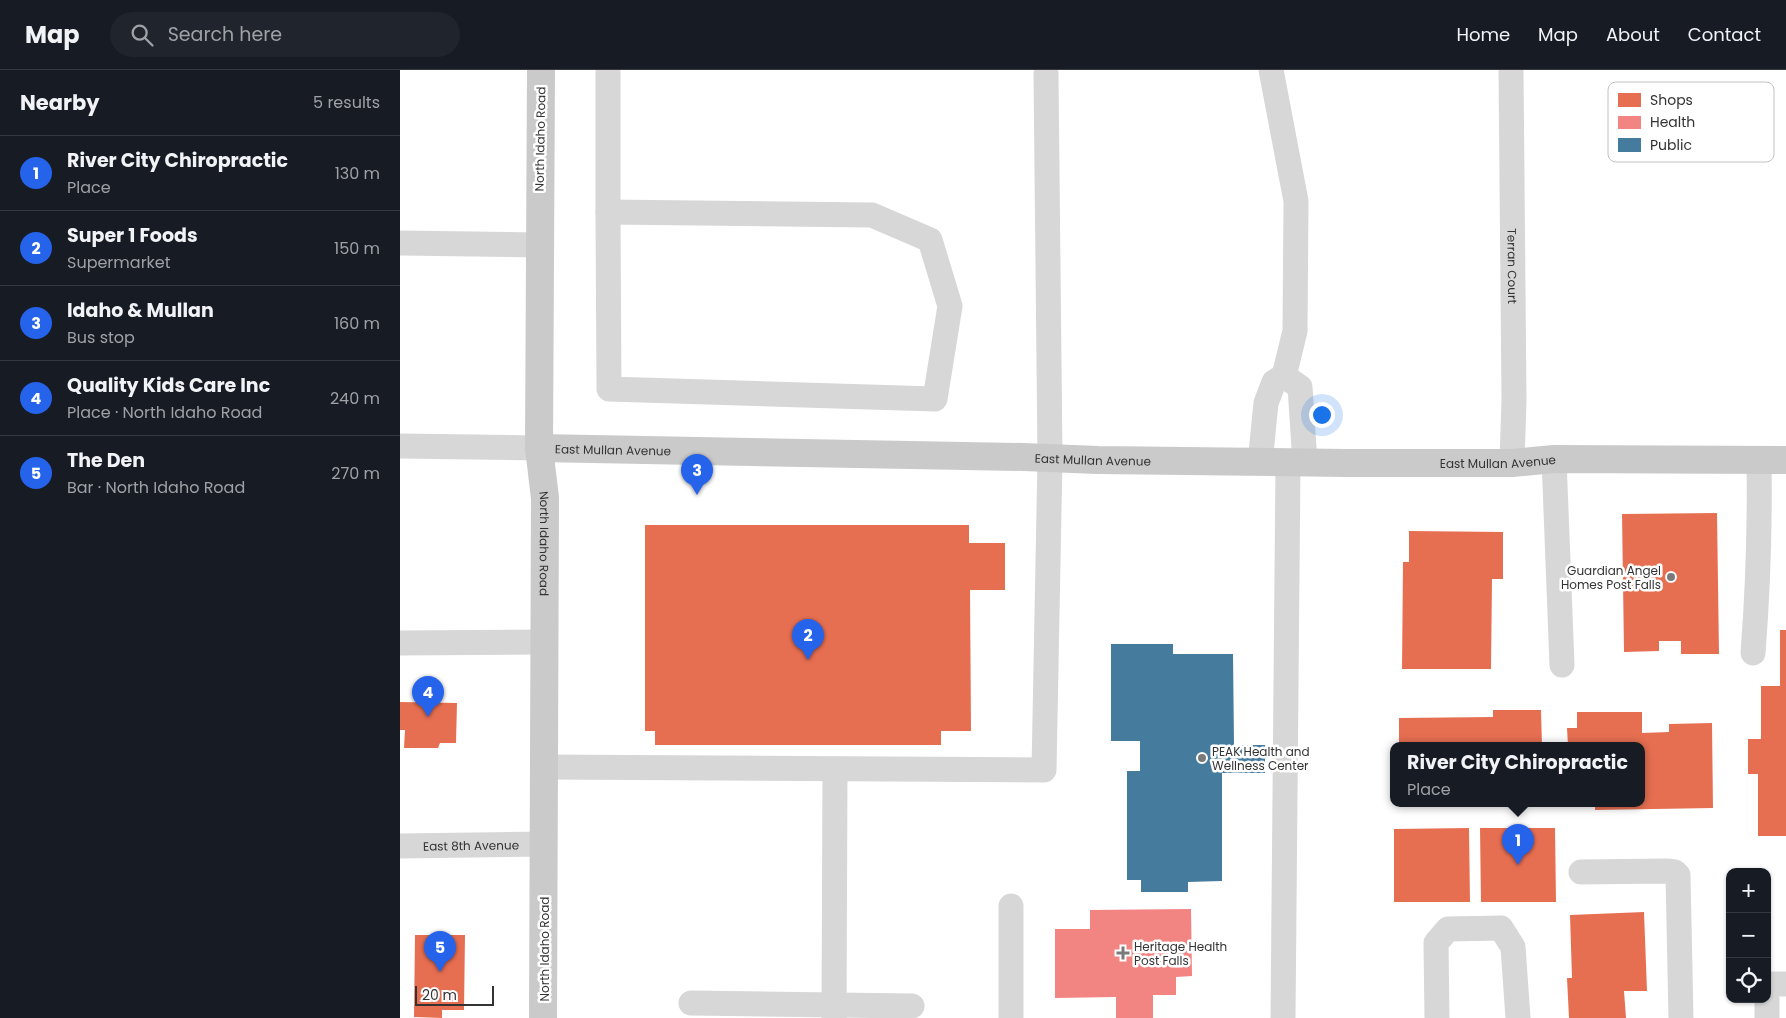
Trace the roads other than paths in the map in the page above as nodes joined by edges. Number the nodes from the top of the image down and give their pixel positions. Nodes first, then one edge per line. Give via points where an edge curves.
1 (541, 70) edge
2 (608, 70) edge
3 (1271, 70) edge
4 (1511, 70) edge
5 (1046, 74) dead end
6 (608, 212) junction
7 (400, 243) edge
8 (539, 245) junction
9 (1284, 376) junction
10 (400, 446) edge
11 (539, 448) junction
12 (1050, 458) junction
13 (1554, 460) junction
14 (1759, 460) junction
15 (1786, 460) edge
16 (1260, 462) junction
17 (1297, 463) junction
18 (1512, 463) junction
19 (545, 642) junction
20 (400, 643) edge
21 (1753, 653) dead end
22 (1562, 665) dead end
23 (544, 767) junction
24 (835, 769) junction
25 (544, 844) junction
26 (400, 846) edge
27 (1581, 872) dead end
28 (1011, 906) dead end
29 (1771, 984) edge
30 (1786, 984) edge
31 (691, 1003) dead end
32 (1767, 1003) edge
33 (912, 1006) dead end
34 (834, 1012) edge
35 (543, 1018) edge
36 (1011, 1018) edge
37 (1283, 1018) edge
38 (1437, 1018) edge
39 (1518, 1018) edge
40 (1680, 1018) edge
41 (1767, 1018) edge

1 - 8 main road, North Idaho Road
2 - 6 street
3 - 9 street via 1296,201 1295,331
4 - 18 street, Terran Court
5 - 12 street
6 - 6 street via 609,389 935,399 950,306 930,240 872,215
7 - 8 street
8 - 11 main road, North Idaho Road
9 - 16 street via 1274,382 1266,403
9 - 17 street via 1300,387
10 - 11 street, East Mullan Avenue
11 - 12 main road, East Mullan Avenue
11 - 19 main road, North Idaho Road via 546,498
12 - 16 main road, East Mullan Avenue
12 - 24 street via 1044,770
13 - 14 main road, East Mullan Avenue
13 - 18 main road, East Mullan Avenue
13 - 22 street
14 - 15 main road, East Mullan Avenue
14 - 21 street via 1758,590
16 - 17 main road, East Mullan Avenue
17 - 18 main road, East Mullan Avenue
17 - 37 street
19 - 20 street
19 - 23 main road, North Idaho Road
23 - 24 street
23 - 25 main road, North Idaho Road
24 - 34 street
25 - 26 street, East 8th Avenue
25 - 35 main road, North Idaho Road
27 - 40 street via 1666,871 1678,875
28 - 36 street
29 - 30 street
31 - 34 street
32 - 41 street
33 - 34 street
38 - 39 street via 1436,943 1448,929 1500,928 1513,948

